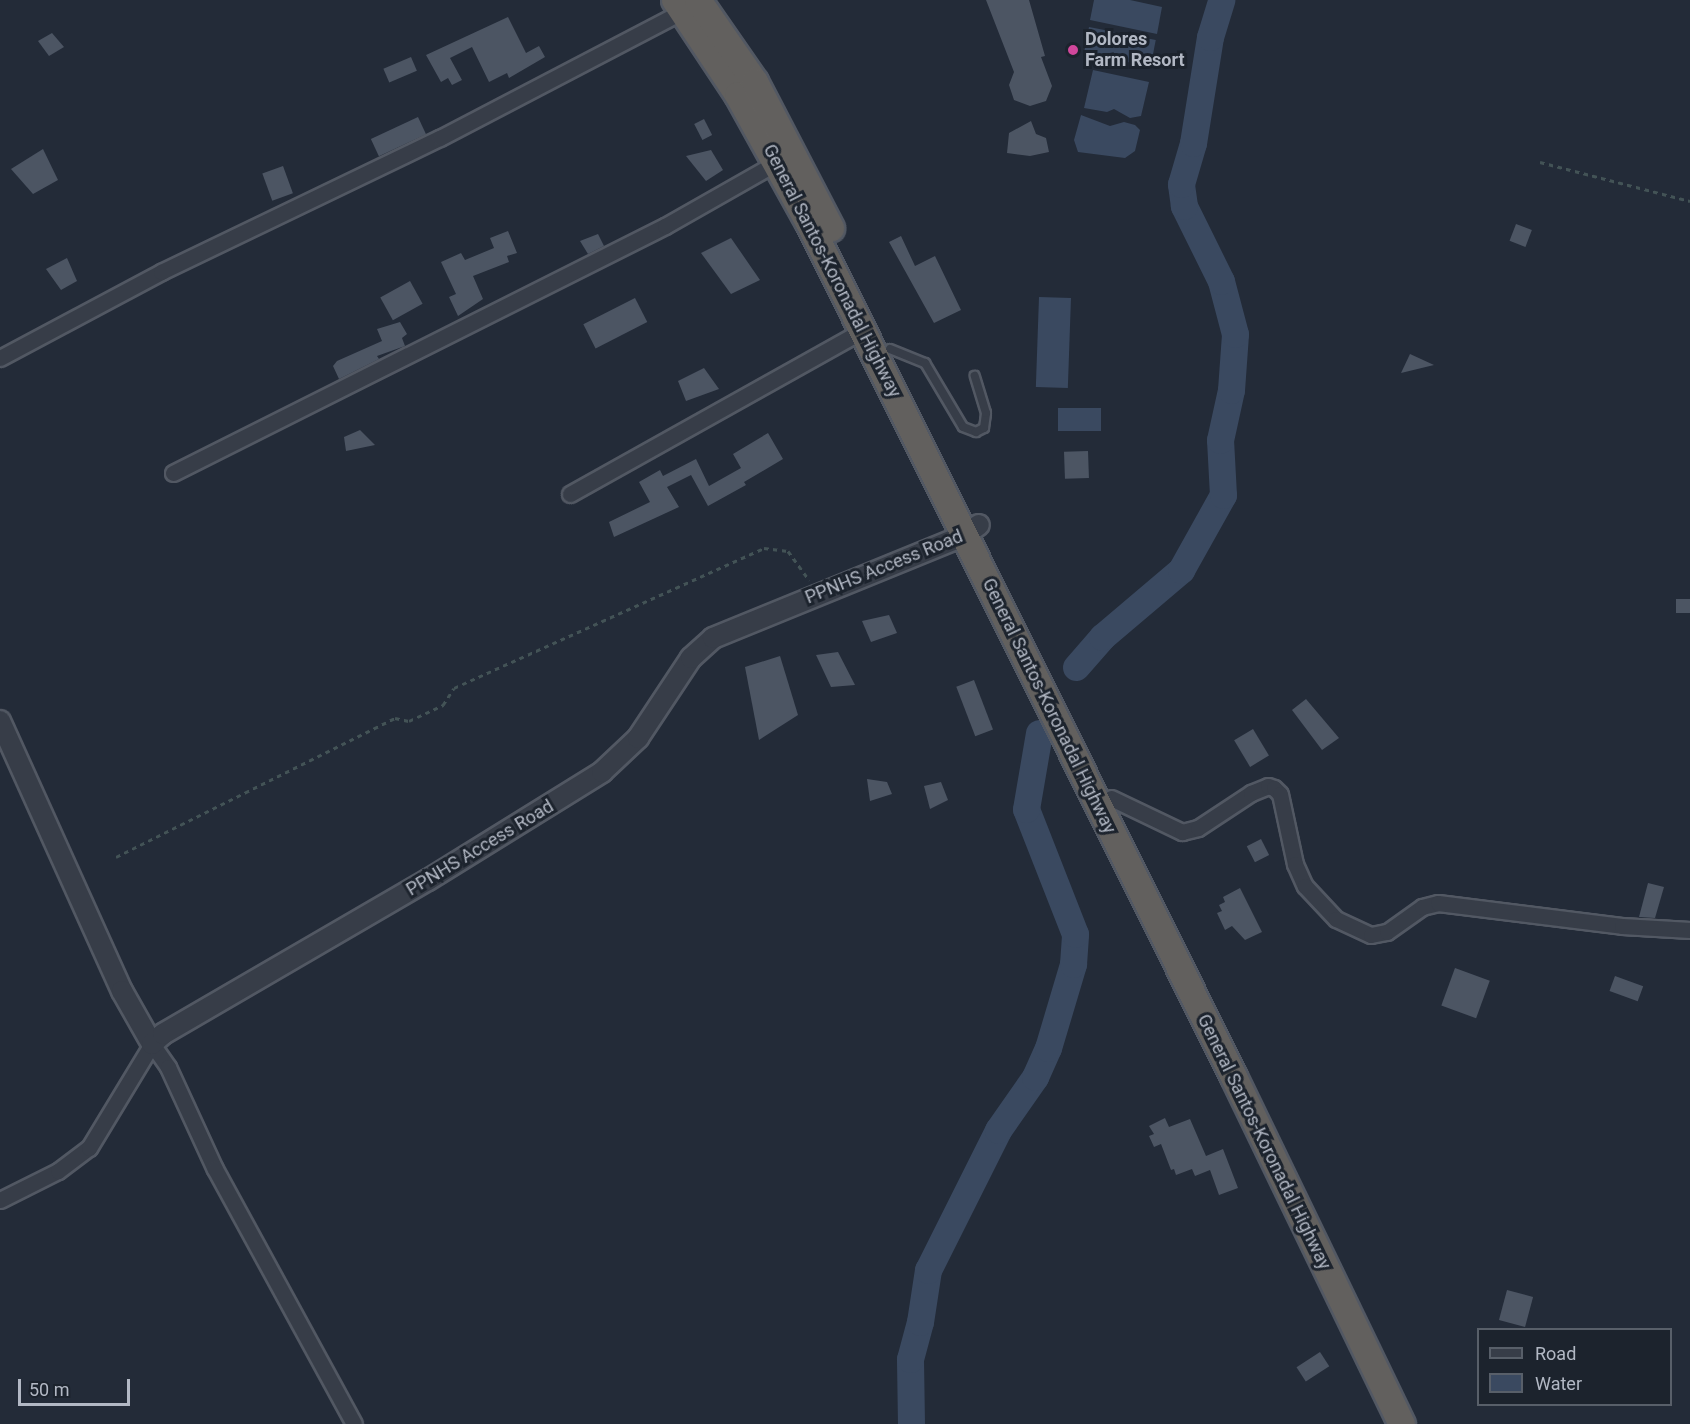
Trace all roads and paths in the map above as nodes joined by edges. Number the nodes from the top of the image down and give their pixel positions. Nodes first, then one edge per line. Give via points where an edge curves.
1 (685, 4) edge
2 (786, 157) junction
3 (1540, 162) dead end
4 (1690, 201) edge
5 (863, 330) junction
6 (890, 350) junction
7 (0, 358) edge
8 (975, 376) dead end
9 (173, 473) dead end
10 (570, 494) dead end
11 (972, 530) junction
12 (819, 593) junction
13 (0, 721) edge
14 (1110, 798) junction
15 (116, 857) dead end
16 (1690, 930) edge
17 (152, 1044) junction
18 (0, 1200) edge
19 (354, 1424) edge
20 (1402, 1424) edge
21 (1418, 1424) edge

1 - 2 highway, General Santos-Koronadal Highway
1 - 7 street via 440,138 161,272
2 - 5 highway, General Santos-Koronadal Highway
2 - 6 highway, General Santos-Koronadal Highway
2 - 9 street via 665,226
3 - 4 path
5 - 10 street
5 - 11 highway, General Santos-Koronadal Highway
6 - 8 lane via 925,363 963,427 976,432 984,428 987,416
6 - 11 highway, General Santos-Koronadal Highway
11 - 12 street, PPNHS Access Road
11 - 14 highway, General Santos-Koronadal Highway
11 - 20 highway, General Santos-Koronadal Highway
12 - 15 path via 788,551 764,548 454,688 443,705 409,721 395,718
12 - 17 street, PPNHS Access Road via 737,627 700,648 638,738 589,780
13 - 17 street via 126,1000
14 - 16 street via 1182,832 1198,828 1261,788 1274,789 1280,794 1295,864 1305,886 1336,919 1371,935 1387,932 1422,907 1438,903 1622,926
14 - 21 highway, General Santos-Koronadal Highway
17 - 18 street, PPNHS Access Road via 88,1148 58,1171
17 - 19 street via 168,1067 215,1169

